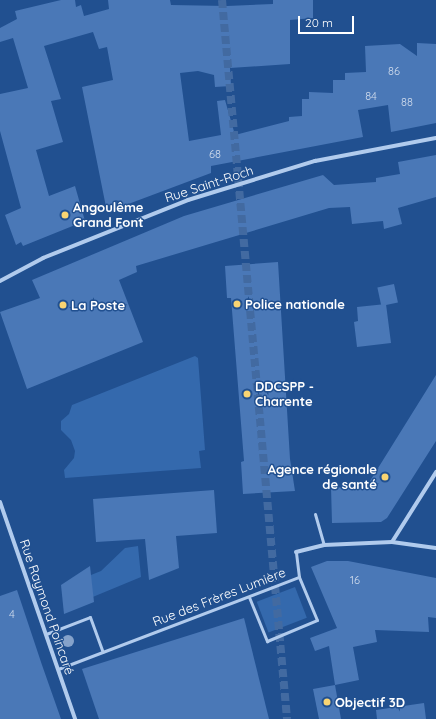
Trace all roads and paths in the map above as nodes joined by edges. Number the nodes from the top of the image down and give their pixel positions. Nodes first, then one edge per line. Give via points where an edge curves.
1 (436, 138) edge
2 (0, 273) edge
3 (1, 279) edge
4 (436, 472) edge
5 (0, 502) edge
6 (314, 514) dead end
7 (392, 542) junction
8 (324, 545) junction
9 (436, 548) edge
10 (296, 552) joint
11 (299, 577) junction
12 (248, 596) junction
13 (46, 634) junction
14 (103, 652) junction
15 (58, 669) junction
16 (75, 719) edge

1 - 3 street, Rue Saint-Roch via 315,161 188,200 43,258
2 - 3 street
4 - 7 street
5 - 13 street, Rue Raymond Poincaré
6 - 8 lane
7 - 8 street, Rue des Frères Lumière
7 - 9 street, Rue des Frères Lumière
8 - 10 street, Rue des Frères Lumière
10 - 11 lane, Rue des Frères Lumière
11 - 12 lane, Rue des Frères Lumière
11 - 12 lane via 317,620 267,641
12 - 14 lane, Rue des Frères Lumière
13 - 14 lane via 90,617
13 - 15 street, Rue Raymond Poincaré
14 - 15 lane, Rue des Frères Lumière
15 - 16 street, Rue Raymond Poincaré

